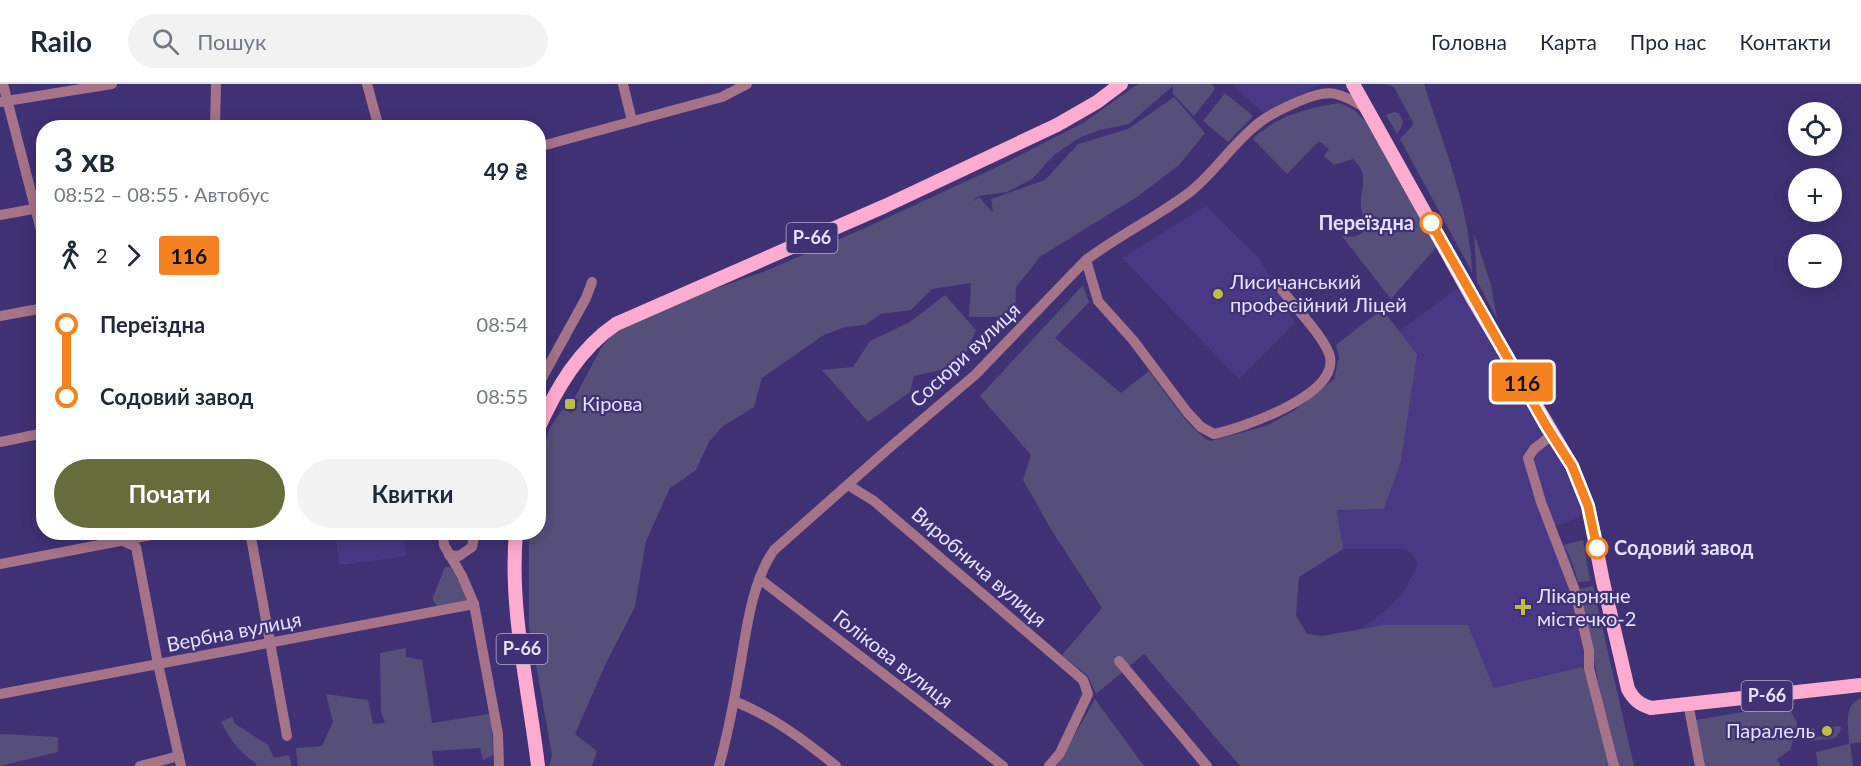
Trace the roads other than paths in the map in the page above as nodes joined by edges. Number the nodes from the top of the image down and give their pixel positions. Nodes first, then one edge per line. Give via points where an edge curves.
1 (3, 84) edge
2 (111, 84) edge
3 (216, 84) edge
4 (367, 84) edge
5 (623, 84) edge
6 (747, 84) edge
7 (1121, 84) edge
8 (1339, 84) edge
9 (1353, 84) edge
10 (1320, 93) junction
11 (4, 102) edge
12 (1368, 110) junction
13 (215, 120) edge
14 (377, 120) edge
15 (632, 121) junction
16 (546, 145) edge
17 (36, 195) edge
18 (36, 208) edge
19 (0, 214) edge
20 (1086, 260) junction
21 (591, 282) dead end
22 (1282, 290) dead end
23 (36, 309) edge
24 (0, 316) edge
25 (546, 370) edge
26 (546, 413) edge
27 (36, 435) edge
28 (1552, 435) junction
29 (0, 442) edge
30 (848, 485) junction
31 (108, 540) edge
32 (126, 540) edge
33 (252, 540) edge
34 (444, 540) edge
35 (474, 540) edge
36 (515, 540) edge
37 (449, 555) junction
38 (0, 564) edge
39 (760, 580) junction
40 (474, 604) junction
41 (271, 643) junction
42 (1119, 661) dead end
43 (158, 664) junction
44 (1861, 685) edge
45 (0, 694) edge
46 (734, 701) junction
47 (1688, 703) junction
48 (287, 736) dead end
49 (180, 761) edge
50 (140, 766) edge
51 (499, 766) edge
52 (538, 766) edge
53 (719, 766) edge
54 (836, 766) edge
55 (1003, 766) edge
56 (1049, 766) edge
57 (1208, 766) edge
58 (1614, 766) edge
59 (1700, 766) edge

1 - 11 street
2 - 11 street
3 - 13 street
4 - 14 street
5 - 15 street
6 - 15 street via 722,97
7 - 26 main road, Р-66 via 1057,125 885,206 616,324 581,355
8 - 10 street, Сосюри вулиця
9 - 12 main road, Р-66
10 - 12 street via 1341,95
10 - 20 street, Сосюри вулиця via 1263,119 1202,183
11 - 17 street
12 - 28 main road, Р-66
15 - 16 street
18 - 19 street
20 - 22 street via 1098,301 1187,412 1214,434 1274,414 1296,402 1328,374 1331,359 1326,347
20 - 30 street, Сосюри вулиця via 975,375
21 - 25 street
23 - 24 street
27 - 29 street
28 - 47 main road, Р-66 via 1572,466 1588,506 1633,699 1651,708
28 - 58 street via 1528,458 1540,502 1574,588
30 - 39 street, Сосюри вулиця via 774,550
30 - 56 street, Виробнича вулиця via 873,501 1083,680 1088,694 1060,753
31 - 38 street
32 - 43 street via 136,547
33 - 41 street
34 - 37 street
35 - 37 street via 472,547 459,555
36 - 52 main road, Р-66 via 514,595
37 - 40 street
39 - 46 street, Сосюри вулиця via 749,613
39 - 55 street, Голікова вулиця
40 - 41 street, Вербна вулиця
40 - 51 street via 498,734
41 - 43 street, Вербна вулиця
41 - 48 street
42 - 57 street
43 - 45 street, Вербна вулиця
43 - 49 street
44 - 47 main road, Р-66
46 - 53 street, Сосюри вулиця
46 - 54 street via 795,734
47 - 59 street
49 - 50 street

